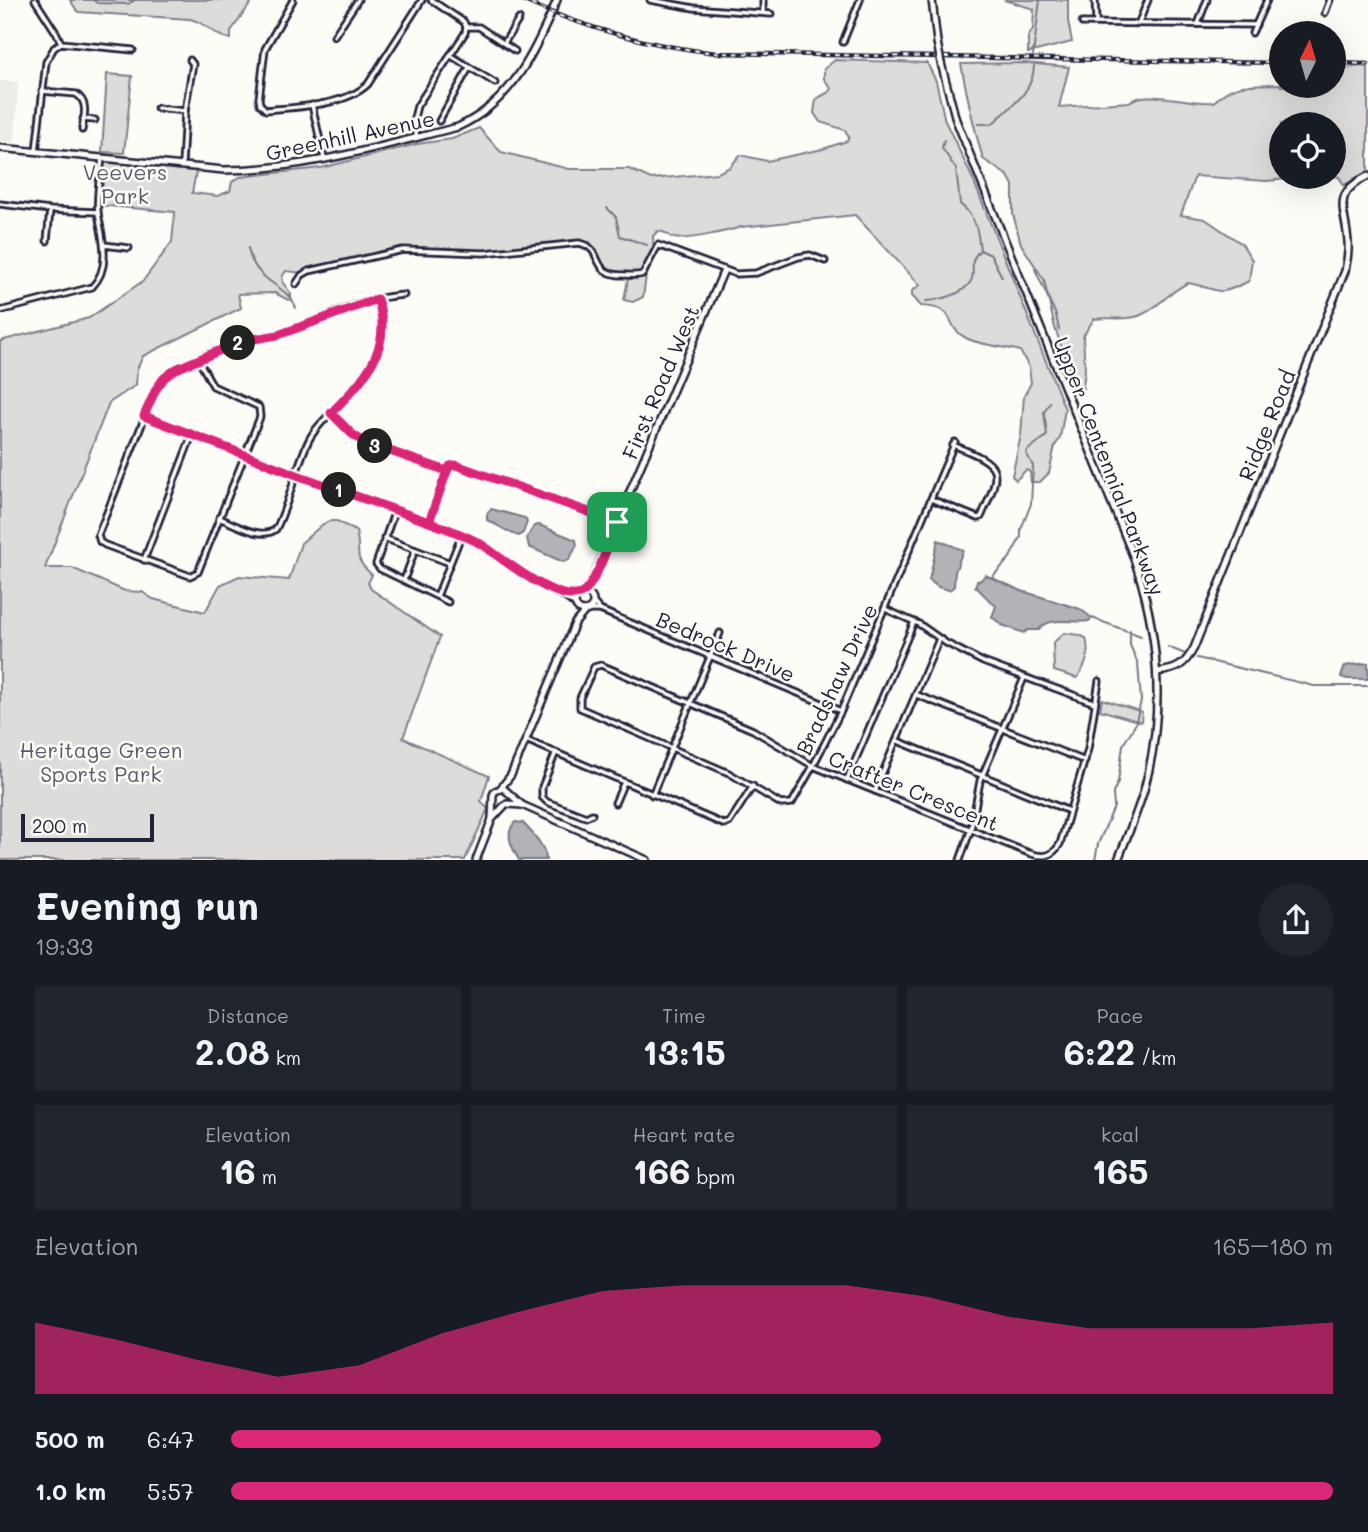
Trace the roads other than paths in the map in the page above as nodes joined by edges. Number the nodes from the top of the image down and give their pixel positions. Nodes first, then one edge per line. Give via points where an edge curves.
1 (35, 0) edge
2 (293, 0) edge
3 (358, 0) edge
4 (422, 0) edge
5 (431, 0) edge
6 (557, 0) edge
7 (650, 0) edge
8 (763, 0) edge
9 (860, 0) edge
10 (932, 0) edge
11 (1095, 0) edge
12 (1148, 0) edge
13 (1208, 0) edge
14 (1266, 0) edge
15 (1330, 0) edge
16 (763, 13) junction
17 (771, 13) dead end
18 (1325, 13) dead end
19 (519, 19) dead end
20 (1139, 22) junction
21 (1082, 23) dead end
22 (1096, 23) junction
23 (1198, 24) junction
24 (1256, 25) junction
25 (466, 27) junction
26 (1252, 33) dead end
27 (334, 36) dead end
28 (843, 42) dead end
29 (61, 43) junction
30 (504, 43) junction
31 (133, 50) dead end
32 (515, 51) dead end
33 (450, 55) junction
34 (190, 60) dead end
35 (469, 68) junction
36 (495, 83) dead end
37 (42, 91) junction
38 (312, 106) junction
39 (157, 108) dead end
40 (185, 111) junction
41 (83, 119) junction
42 (95, 120) dead end
43 (439, 121) dead end
44 (82, 130) dead end
45 (417, 137) junction
46 (0, 148) edge
47 (36, 151) junction
48 (102, 158) junction
49 (324, 159) junction
50 (182, 167) junction
51 (1368, 176) edge
52 (0, 204) edge
53 (50, 210) junction
54 (98, 212) junction
55 (47, 241) dead end
56 (104, 245) junction
57 (129, 248) dead end
58 (825, 261) dead end
59 (724, 270) junction
60 (296, 284) dead end
61 (404, 295) dead end
62 (377, 299) junction
63 (0, 311) edge
64 (198, 359) junction
65 (331, 413) junction
66 (144, 416) junction
67 (192, 435) junction
68 (244, 455) junction
69 (447, 471) junction
70 (297, 475) junction
71 (931, 499) junction
72 (395, 510) junction
73 (219, 518) junction
74 (429, 522) junction
75 (617, 522) junction
76 (461, 535) junction
77 (384, 538) junction
78 (415, 550) junction
79 (144, 560) junction
80 (450, 563) junction
81 (404, 580) junction
82 (591, 583) junction
83 (562, 594) junction
84 (581, 594) junction
85 (437, 596) junction
86 (592, 599) junction
87 (449, 602) dead end
88 (576, 606) junction
89 (885, 609) junction
90 (587, 610) junction
91 (600, 610) junction
92 (914, 622) junction
93 (575, 623) junction
94 (720, 633) dead end
95 (939, 639) junction
96 (710, 657) junction
97 (1157, 672) junction
98 (1024, 678) junction
99 (1099, 681) dead end
100 (917, 695) junction
101 (692, 702) junction
102 (1096, 703) junction
103 (841, 711) junction
104 (1002, 727) junction
105 (526, 739) junction
106 (898, 741) junction
107 (672, 748) junction
108 (556, 752) junction
109 (1085, 761) junction
110 (814, 766) junction
111 (511, 775) junction
112 (982, 775) junction
113 (847, 780) junction
114 (624, 782) junction
115 (753, 786) junction
116 (500, 789) junction
117 (876, 791) junction
118 (510, 794) junction
119 (652, 795) junction
120 (493, 801) junction
121 (615, 803) dead end
122 (505, 805) junction
123 (522, 805) junction
124 (1069, 811) junction
125 (592, 814) dead end
126 (492, 819) junction
127 (971, 829) junction
128 (960, 859) edge
129 (475, 860) edge
130 (648, 860) edge
131 (1118, 860) edge

1 - 29 street
2 - 38 street via 268,39 259,99 266,110
3 - 27 street
4 - 38 street via 365,87
5 - 25 street
6 - 45 street, Greenhill Avenue via 530,60 494,105 458,127
7 - 16 street
8 - 16 street
9 - 28 street
10 - 97 street, Upper Centennial Parkway, bridge via 941,63 956,120 1132,553 1148,604
11 - 22 street
12 - 20 street
13 - 23 street
14 - 24 street
15 - 18 street
16 - 17 street
19 - 30 street
20 - 22 street
20 - 23 street
21 - 22 street
23 - 24 street
24 - 26 street
25 - 30 street via 479,27
25 - 33 street
29 - 31 street
29 - 37 street via 46,62
30 - 32 street
33 - 35 street
33 - 45 street via 417,106 413,122
34 - 40 street
35 - 36 street
35 - 43 street
37 - 41 street via 81,96
37 - 47 street
38 - 49 street
39 - 40 street
40 - 50 street
41 - 42 street
41 - 44 street
45 - 49 street, Greenhill Avenue
46 - 47 street, Greenhill Avenue
47 - 48 street, Greenhill Avenue
48 - 50 street, Greenhill Avenue
48 - 54 street
49 - 50 street, Greenhill Avenue via 260,170
51 - 97 street, Ridge Road via 1343,195 1348,243 1345,271 1195,648 1177,669
52 - 53 street
53 - 54 street
53 - 55 street
54 - 56 street
56 - 57 street
56 - 63 street via 100,274 92,286
58 - 59 street via 810,255 755,273
59 - 60 street via 658,245 643,274 615,276 602,269 589,246 577,243 488,253 396,251 309,271
59 - 75 street, First Road West
61 - 62 street
62 - 64 street
62 - 65 street via 383,329 377,355 362,381
64 - 66 street via 164,378
64 - 68 street via 213,386 258,407 260,417
65 - 69 street via 364,442
65 - 70 street via 308,442
66 - 67 street
66 - 79 street via 98,533 103,544
67 - 68 street
67 - 79 street
68 - 70 street
68 - 73 street
69 - 74 street
69 - 75 street via 461,465
70 - 72 street
70 - 73 street via 272,533
71 - 71 street, Bradshaw Drive via 954,444 984,458 993,468 994,487 981,517 973,518
71 - 89 street, Bradshaw Drive
72 - 74 street
72 - 77 street
73 - 79 street via 195,575
74 - 76 street
75 - 82 street, First Road West
76 - 80 street
76 - 83 street
77 - 78 street
77 - 81 street via 376,564
78 - 80 street
78 - 81 street
80 - 85 street
81 - 85 street
82 - 84 street, First Road West
82 - 86 street, First Road West
83 - 84 street
83 - 88 street
84 - 86 street
84 - 88 street, First Road West via 575,599
85 - 87 street
86 - 90 street, First Road West
86 - 91 street, Bedrock Drive
88 - 90 street
88 - 93 street, First Road West
89 - 92 street
89 - 103 street, Bradshaw Drive
90 - 91 street, Bedrock Drive
90 - 93 street, First Road West
91 - 96 street, Bedrock Drive
92 - 95 street
92 - 113 street
93 - 105 street, First Road West
94 - 96 street
95 - 98 street
95 - 100 street
96 - 101 street
96 - 103 street, Bedrock Drive
97 - 131 street, Upper Centennial Parkway via 1147,774
98 - 102 street
98 - 104 street
99 - 102 street, Crafter Crescent
100 - 104 street
100 - 106 street
101 - 107 street
101 - 107 street, Bradshaw Drive via 601,665 594,667 580,698 580,708
101 - 110 street, Crafter Crescent via 753,730
102 - 109 street, Crafter Crescent
103 - 110 street, Bradshaw Drive
104 - 109 street
104 - 112 street
105 - 108 street
105 - 111 street, First Road West
106 - 112 street
106 - 117 street
107 - 115 street, Bradshaw Drive
107 - 119 street
108 - 114 street
108 - 125 street via 542,797 586,817
109 - 124 street, Crafter Crescent
110 - 113 street, Crafter Crescent
110 - 115 street, Bradshaw Drive via 792,803 781,804
111 - 116 street, First Road West
111 - 118 street, First Road West
112 - 124 street
112 - 127 street
113 - 117 street, Crafter Crescent
114 - 119 street
114 - 121 street
115 - 119 street via 729,823 723,824
116 - 118 street
116 - 120 street
117 - 127 street, Crafter Crescent
118 - 122 street
118 - 123 street
120 - 122 street
120 - 126 street
122 - 123 street
122 - 126 street
123 - 130 street
124 - 127 street, Crafter Crescent via 1059,844 1045,857
126 - 129 street
127 - 128 street

